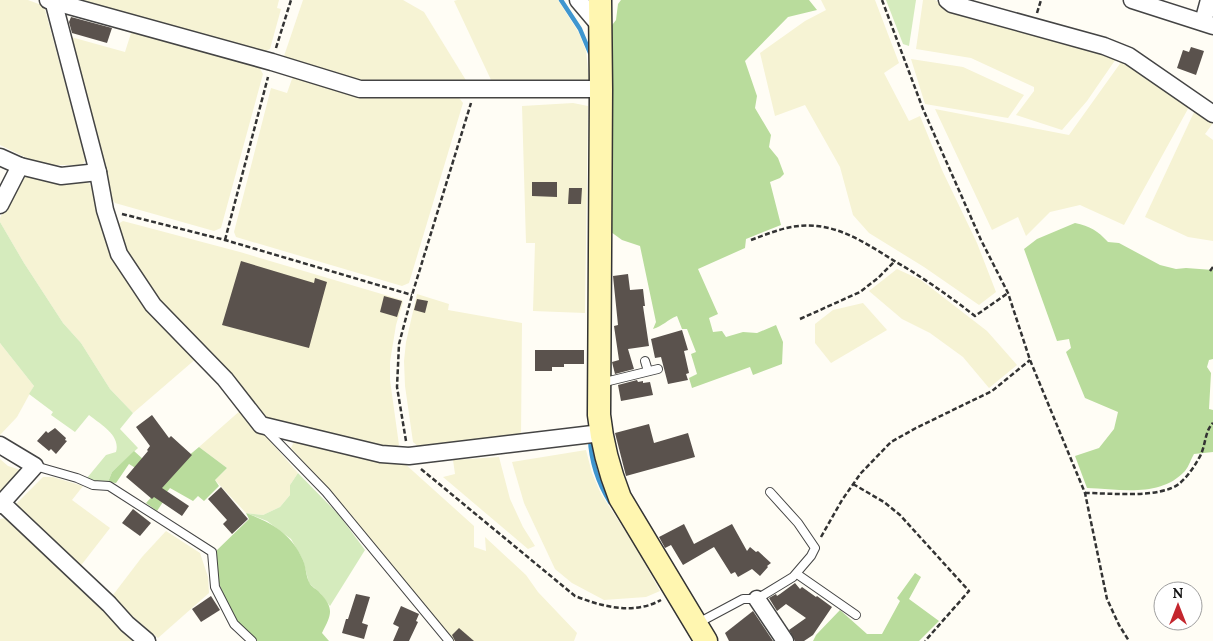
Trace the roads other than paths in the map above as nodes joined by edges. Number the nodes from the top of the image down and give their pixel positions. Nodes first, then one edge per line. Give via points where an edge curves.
1 (578, 0) edge
2 (600, 0) edge
3 (947, 0) edge
4 (1132, 0) edge
5 (1209, 0) edge
6 (51, 1) edge
7 (1208, 24) edge
8 (600, 26) junction
9 (594, 89) junction
10 (1213, 114) edge
11 (0, 157) edge
12 (20, 166) junction
13 (98, 172) junction
14 (0, 205) edge
15 (645, 361) dead end
16 (658, 368) dead end
17 (648, 371) junction
18 (599, 384) junction
19 (261, 425) junction
20 (594, 434) junction
21 (0, 445) edge
22 (35, 466) junction
23 (770, 492) dead end
24 (1, 504) edge
25 (797, 574) junction
26 (756, 599) junction
27 (856, 615) dead end
28 (701, 633) edge
29 (147, 641) edge
30 (252, 641) edge
31 (449, 641) edge
32 (785, 641) edge

1 - 8 street
2 - 8 street
3 - 10 street via 1129,56
4 - 7 street
5 - 7 street
6 - 9 street via 360,89
6 - 13 street
8 - 9 street
9 - 18 street
11 - 12 street
12 - 13 street via 61,176
12 - 14 street
13 - 19 street via 105,210 119,254 148,299 225,379
15 - 17 lane
16 - 17 lane
17 - 18 lane
18 - 20 street
19 - 20 street via 381,454 409,456
19 - 31 lane via 326,492
20 - 28 street via 620,498
21 - 22 street
22 - 24 street
22 - 30 lane via 93,485 109,486 212,552 215,587 234,624
23 - 25 lane via 798,523 814,548
24 - 29 street
25 - 26 lane
25 - 27 lane
26 - 28 lane via 731,604
26 - 32 street

